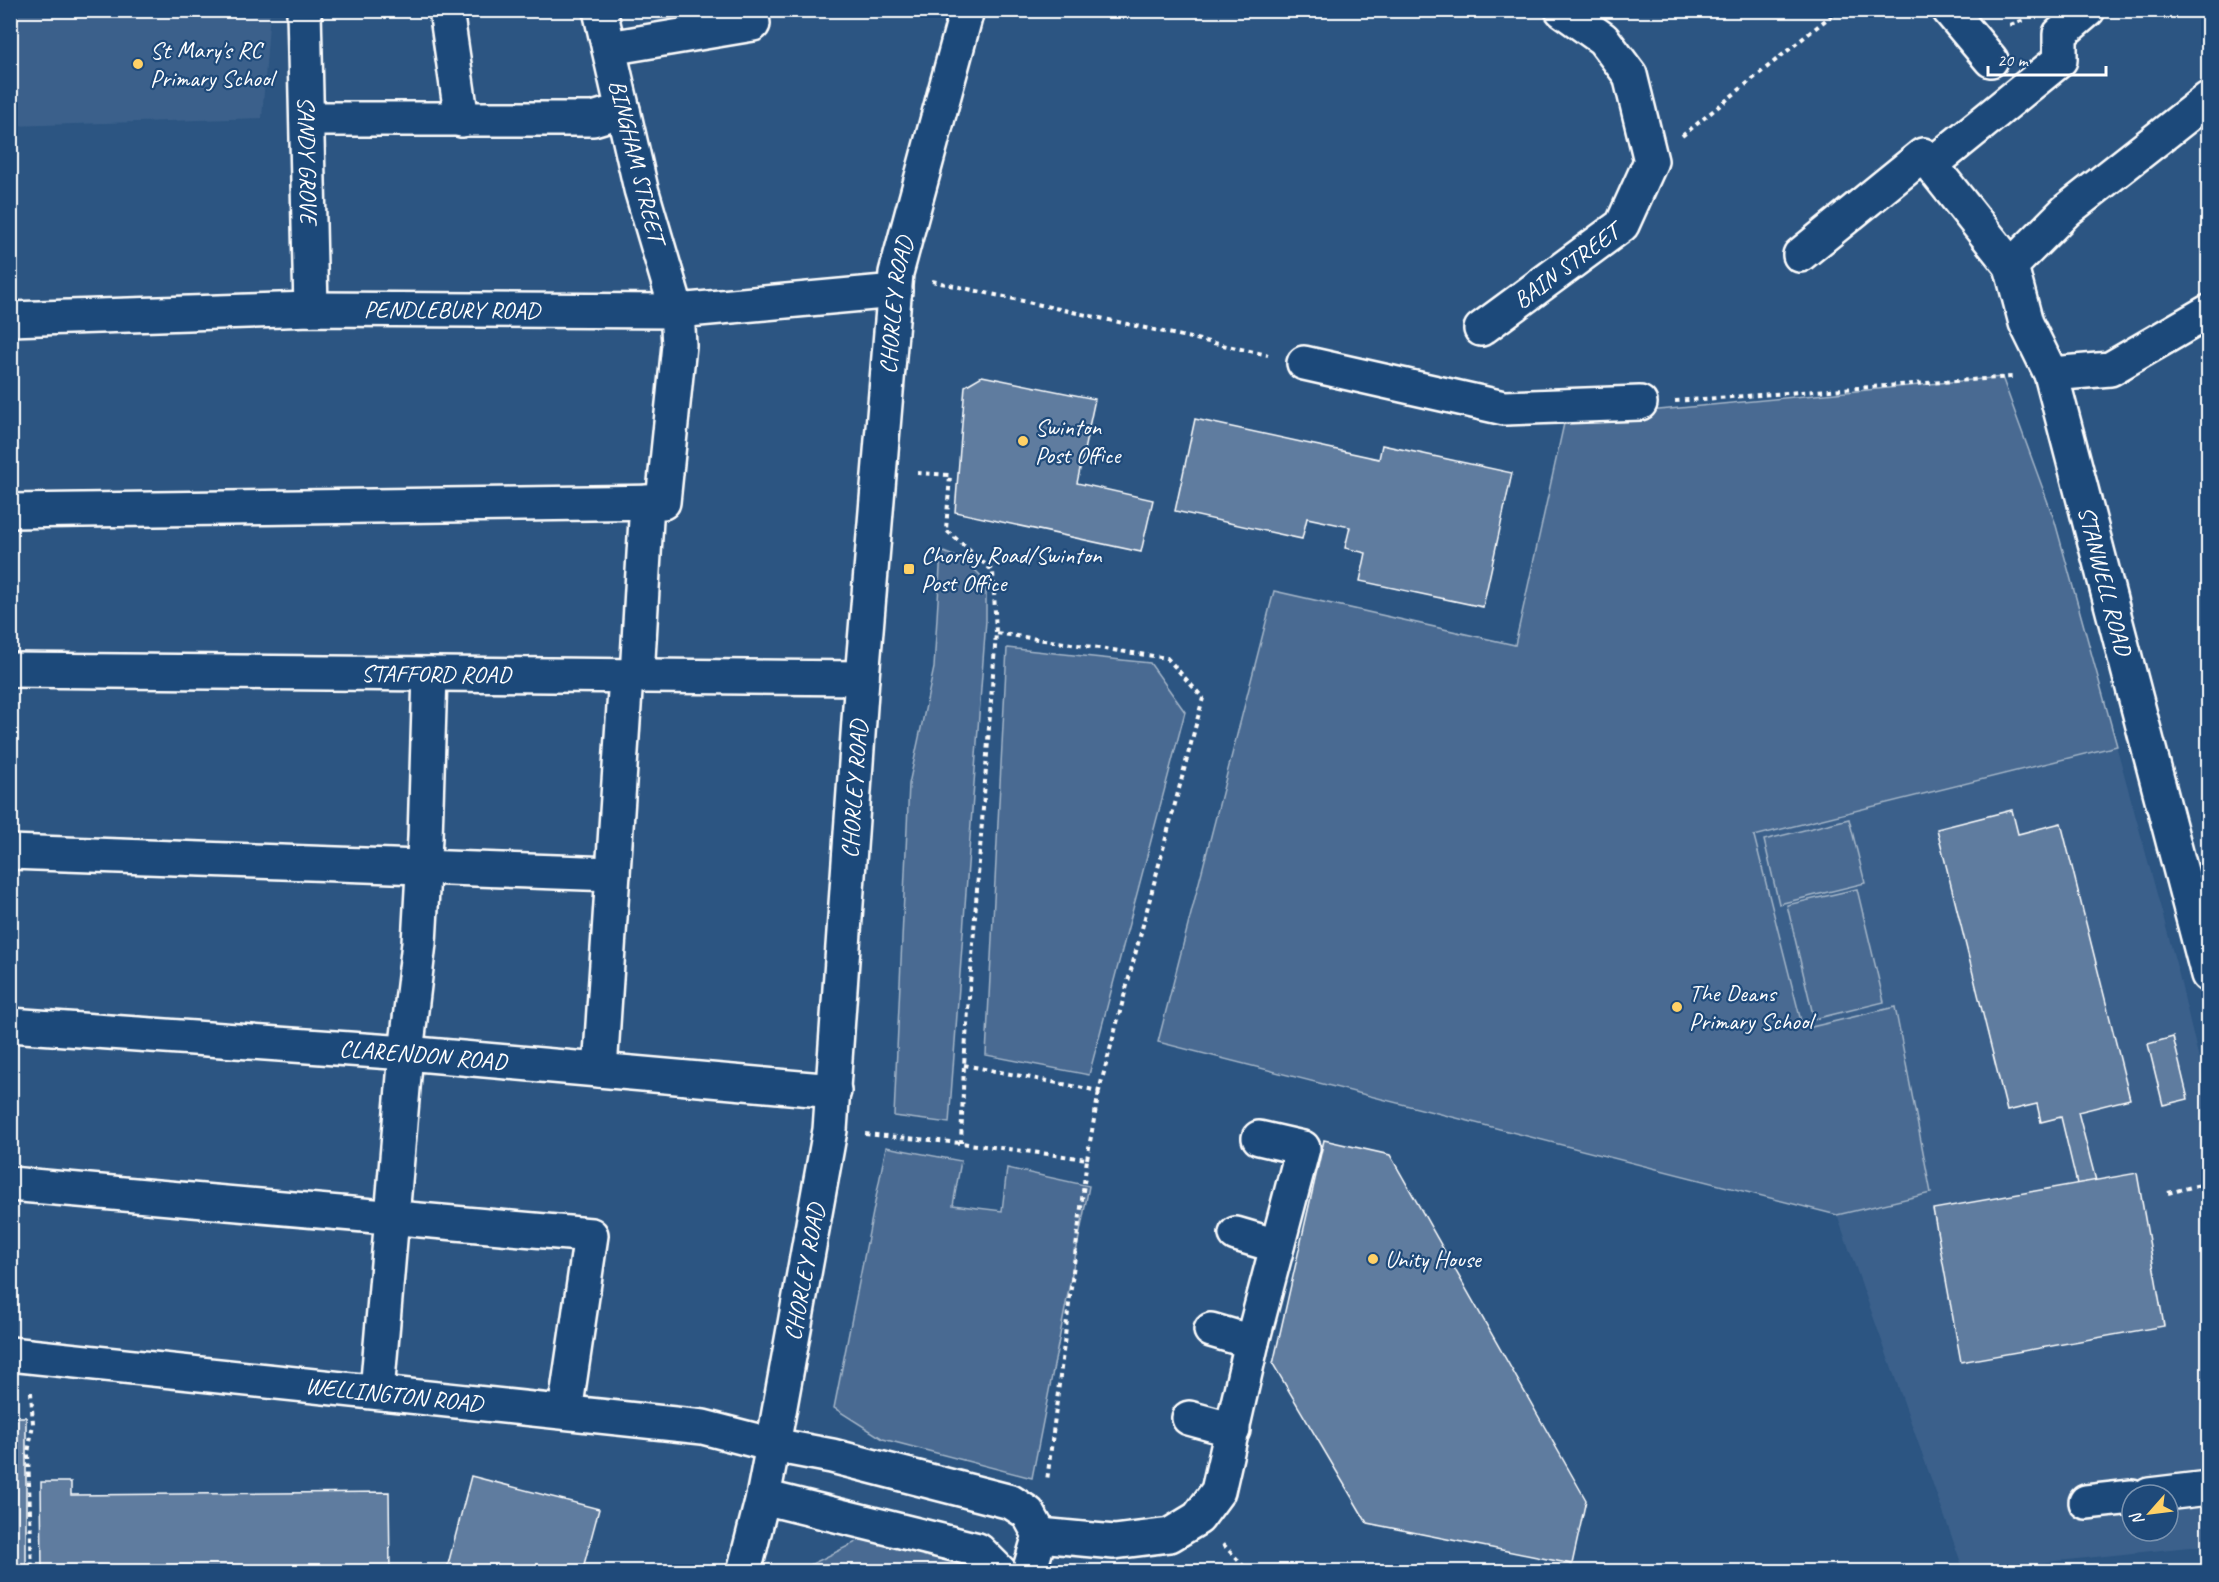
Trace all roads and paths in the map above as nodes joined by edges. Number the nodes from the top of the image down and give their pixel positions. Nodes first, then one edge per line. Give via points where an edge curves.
1 (304, 10) edge
2 (446, 10) edge
3 (600, 10) edge
4 (751, 10) edge
5 (968, 10) edge
6 (1562, 10) edge
7 (1838, 10) edge
8 (1949, 10) edge
9 (2088, 10) edge
10 (609, 48) junction
11 (1991, 60) dead end
12 (2208, 99) edge
13 (623, 110) junction
14 (307, 118) junction
15 (462, 120) junction
16 (1651, 161) junction
17 (1931, 165) junction
18 (1800, 255) dead end
19 (2011, 266) junction
20 (895, 282) junction
21 (311, 309) junction
22 (677, 311) junction
23 (2208, 312) edge
24 (10, 319) edge
25 (1481, 329) dead end
26 (1304, 363) joint
27 (2051, 374) junction
28 (1640, 403) joint
29 (879, 470) junction
30 (647, 502) junction
31 (10, 511) edge
32 (996, 633) junction
33 (10, 670) edge
34 (430, 674) junction
35 (632, 676) junction
36 (862, 678) junction
37 (10, 852) edge
38 (423, 867) junction
39 (613, 874) junction
40 (2208, 975) edge
41 (10, 1025) edge
42 (406, 1053) junction
43 (964, 1065) junction
44 (600, 1070) junction
45 (834, 1091) junction
46 (1099, 1091) junction
47 (830, 1130) junction
48 (1259, 1138) dead end
49 (961, 1143) junction
50 (1087, 1159) junction
51 (2208, 1183) edge
52 (10, 1184) edge
53 (2168, 1193) dead end
54 (392, 1217) junction
55 (1236, 1234) dead end
56 (1277, 1246) junction
57 (1211, 1330) dead end
58 (1252, 1342) junction
59 (19, 1355) edge
60 (377, 1392) junction
61 (565, 1412) junction
62 (1189, 1418) dead end
63 (1233, 1430) junction
64 (773, 1445) junction
65 (2208, 1488) edge
66 (2180, 1491) edge
67 (763, 1497) junction
68 (2120, 1498) edge
69 (2086, 1502) dead end
70 (1040, 1535) junction
71 (32, 1572) edge
72 (744, 1572) edge
73 (1000, 1572) edge
74 (1029, 1572) edge

1 - 14 street, SANDY GROVE
2 - 15 street
3 - 10 street, BINGHAM STREET
4 - 10 street via 753,24
5 - 20 street, CHORLEY ROAD
6 - 16 street via 1603,39 1630,75
7 - 16 path
8 - 11 street
9 - 17 street via 2060,34 2060,60
10 - 13 street, BINGHAM STREET
12 - 19 street via 2067,210
13 - 15 street via 593,118
13 - 22 street, BINGHAM STREET via 641,189
14 - 15 street
14 - 21 street, SANDY GROVE
16 - 25 street, BAIN STREET via 1622,225
17 - 18 street via 1923,155
17 - 19 street
19 - 27 street, STANWELL ROAD via 2026,323
20 - 22 street, PENDLEBURY ROAD
20 - 26 path
20 - 29 street, CHORLEY ROAD
21 - 22 street, PENDLEBURY ROAD
21 - 24 street, PENDLEBURY ROAD
22 - 30 street, BINGHAM STREET via 679,345 663,502
23 - 27 street via 2110,369
26 - 28 street via 1504,408
27 - 28 path
27 - 40 street, STANWELL ROAD
29 - 32 path via 950,475 946,530 993,571
29 - 36 street, CHORLEY ROAD
30 - 31 street
30 - 35 street
32 - 43 path
32 - 46 path via 1167,658 1203,698
33 - 34 street, STAFFORD ROAD
34 - 35 street, STAFFORD ROAD
34 - 38 street
35 - 36 street, STAFFORD ROAD
35 - 39 street
36 - 45 street, CHORLEY ROAD
37 - 38 street
38 - 39 street
38 - 42 street via 419,944
39 - 44 street
41 - 42 street, CLARENDON ROAD
42 - 44 street, CLARENDON ROAD
42 - 54 street
43 - 46 path
43 - 49 path
44 - 45 street, CLARENDON ROAD
45 - 47 street, CHORLEY ROAD
46 - 50 path
47 - 49 path
47 - 64 street, CHORLEY ROAD
48 - 56 street via 1303,1148
49 - 50 path
50 - 70 path
51 - 53 path
52 - 54 street
54 - 60 street
54 - 61 street via 591,1235
55 - 56 street
56 - 58 street
57 - 58 street
58 - 63 street
59 - 60 street, WELLINGTON ROAD
59 - 71 path via 33,1424 28,1452
60 - 61 street, WELLINGTON ROAD
61 - 64 street, WELLINGTON ROAD via 703,1427
62 - 63 street
63 - 70 street via 1218,1491 1198,1518 1170,1534 1114,1542
64 - 67 street, CHORLEY ROAD
64 - 70 street, WELLINGTON ROAD via 832,1456 1011,1502 1028,1513
65 - 66 street
67 - 72 street, CHORLEY ROAD
67 - 73 street via 978,1550
68 - 69 street
70 - 74 street

